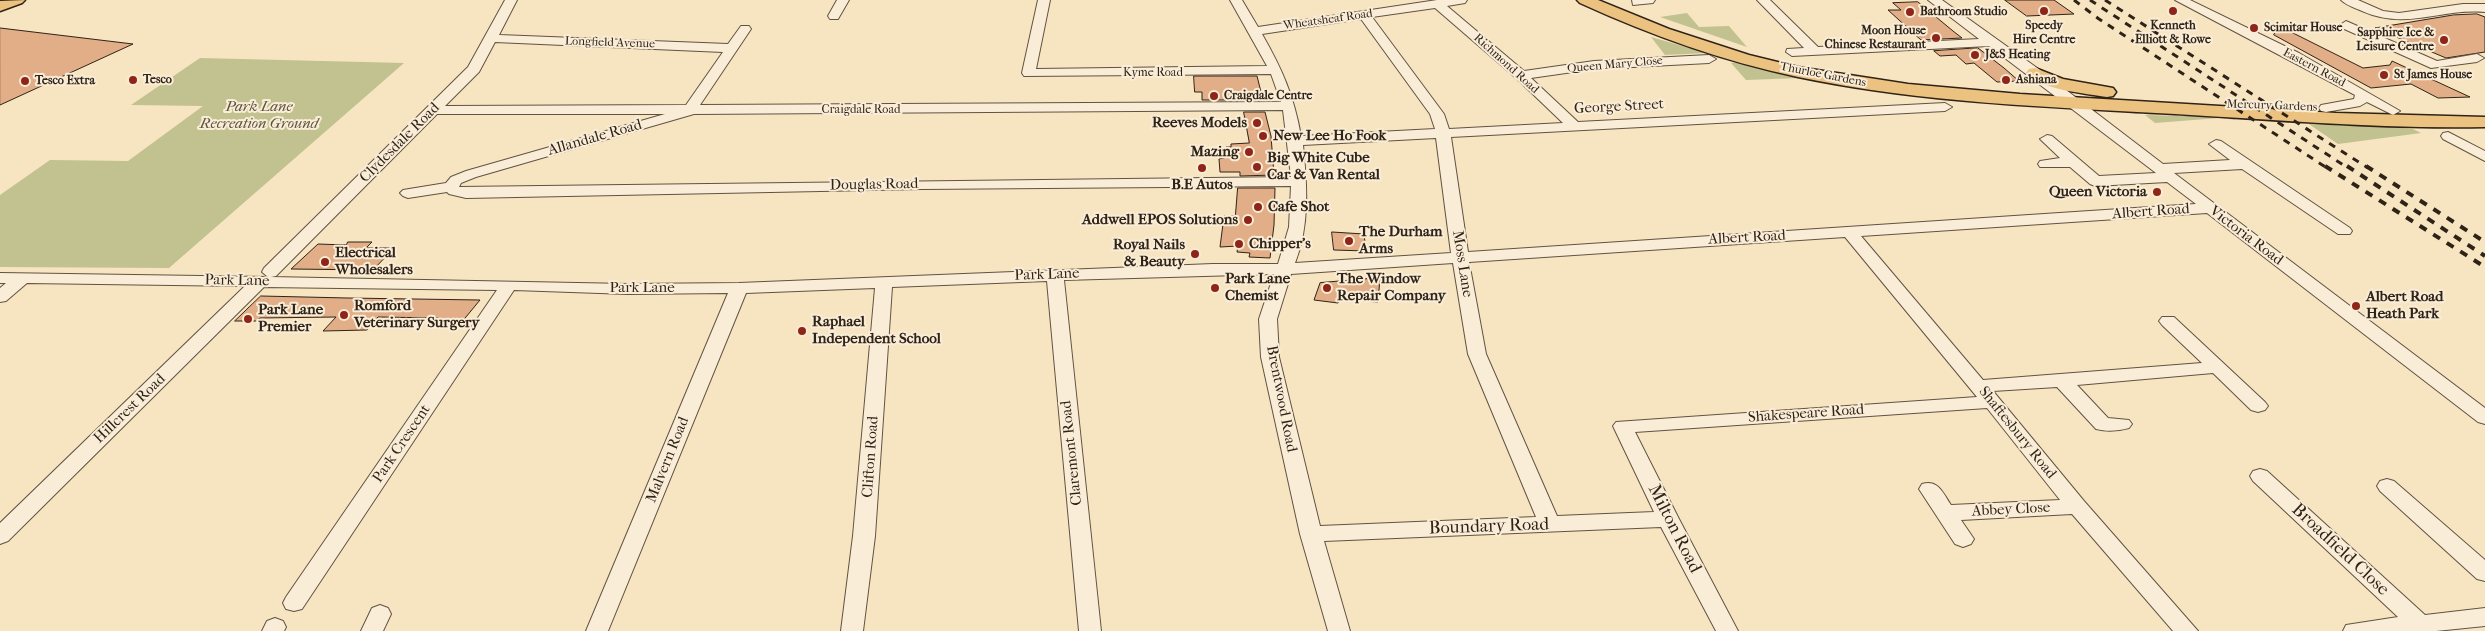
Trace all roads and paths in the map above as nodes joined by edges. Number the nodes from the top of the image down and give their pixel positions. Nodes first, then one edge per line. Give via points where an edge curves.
1 (6, 0) edge
2 (17, 0) edge
3 (511, 0) edge
4 (843, 0) edge
5 (1044, 0) edge
6 (1236, 0) edge
7 (1461, 0) edge
8 (1585, 0) edge
9 (1604, 0) edge
10 (1763, 0) edge
11 (1934, 0) edge
12 (2181, 0) edge
13 (2347, 0) edge
14 (0, 2) edge
15 (1438, 4) junction
16 (2480, 4) edge
17 (0, 6) edge
18 (1368, 9) edge
19 (834, 16) dead end
20 (2389, 16) junction
21 (745, 29) dead end
22 (1254, 30) junction
23 (489, 38) junction
24 (1990, 42) junction
25 (731, 48) junction
26 (1815, 51) junction
27 (1792, 52) dead end
28 (2477, 58) dead end
29 (1709, 59) dead end
30 (1276, 70) junction
31 (2035, 74) junction
32 (1522, 75) junction
33 (1973, 87) junction
34 (2362, 94) junction
35 (2065, 98) junction
36 (2022, 99) junction
37 (2164, 100) junction
38 (1938, 104) dead end
39 (1288, 106) junction
40 (2326, 108) junction
41 (2187, 109) junction
42 (434, 110) junction
43 (688, 111) junction
44 (2393, 111) junction
45 (2485, 111) edge
46 (2093, 119) junction
47 (2485, 122) edge
48 (1573, 125) junction
49 (1443, 132) junction
50 (2455, 133) junction
51 (2047, 140) dead end
52 (1295, 141) junction
53 (2485, 142) edge
54 (2216, 144) dead end
55 (2485, 157) edge
56 (2074, 162) junction
57 (2045, 164) dead end
58 (2244, 164) junction
59 (2164, 173) junction
60 (1299, 181) junction
61 (451, 187) junction
62 (408, 193) dead end
63 (352, 208) dead end
64 (2210, 208) junction
65 (334, 210) junction
66 (2344, 231) dead end
67 (1849, 232) junction
68 (1460, 256) junction
69 (1284, 269) junction
70 (1055, 275) junction
71 (265, 276) junction
72 (0, 278) edge
73 (23, 278) junction
74 (884, 283) junction
75 (509, 285) junction
76 (739, 288) junction
77 (0, 297) edge
78 (2168, 321) dead end
79 (2217, 367) junction
80 (2062, 381) junction
81 (1978, 386) junction
82 (1990, 402) junction
83 (2258, 406) dead end
84 (2485, 418) edge
85 (2122, 424) dead end
86 (1623, 426) joint
87 (2260, 476) dead end
88 (2387, 486) dead end
89 (1929, 489) dead end
90 (2077, 506) junction
91 (1945, 513) junction
92 (1668, 519) junction
93 (1550, 525) junction
94 (1311, 534) junction
95 (0, 536) edge
96 (1963, 539) dead end
97 (2485, 573) edge
98 (294, 603) dead end
99 (2485, 617) edge
100 (2420, 624) junction
101 (597, 631) edge
102 (852, 631) edge
103 (1090, 631) edge
104 (1339, 631) edge
105 (1727, 631) edge
106 (2187, 631) edge
107 (2354, 631) edge

1 - 14 main road
2 - 17 main road
3 - 23 street, Clydesdale Road
4 - 19 street
5 - 30 street, Kyme Road via 1029,73
6 - 22 street, Brentwood Road
7 - 15 street, Wheatsheaf Road
8 - 36 main road, Thurloe Gardens via 1641,26 1782,68 1864,84
9 - 33 main road, Thurloe Gardens via 1650,21 1703,39 1779,59 1855,74
10 - 26 street
11 - 24 street, Victoria Road
12 - 34 street, Eastern Road
13 - 20 street
15 - 18 street, Wheatsheaf Road
15 - 32 street, Richmond Road
16 - 20 street via 2404,17
18 - 22 street, Wheatsheaf Road
18 - 49 street, Moss Lane via 1437,114
20 - 28 street via 2383,20 2342,26 2436,65
21 - 25 street
22 - 30 street, Brentwood Road
23 - 25 street, Longfield Avenue
23 - 42 street, Clydesdale Road via 474,69
24 - 26 street
24 - 31 street, Victoria Road
25 - 43 street
26 - 27 street
29 - 32 street, Queen Mary Close via 1594,66
30 - 39 street, Brentwood Road
31 - 33 main road via 2037,82 2026,87
31 - 35 street, Victoria Road
31 - 37 main road via 2073,86
32 - 48 street, Richmond Road
33 - 35 main road, Thurloe Gardens
34 - 40 street via 2360,102
34 - 44 street, Eastern Road
35 - 36 main road, Thurloe Gardens
35 - 37 main road, Mercury Gardens
35 - 41 main road, Mercury Gardens
35 - 46 street, Victoria Road
36 - 46 main road
37 - 40 main road, Mercury Gardens
38 - 48 street, George Street
39 - 43 street, Craigdale Road
39 - 52 street, Brentwood Road
40 - 44 main road, Mercury Gardens
41 - 46 main road via 2106,110 2093,115
41 - 50 main road, Mercury Gardens via 2418,123
42 - 43 street, Craigdale Road
42 - 65 street, Clydesdale Road
43 - 61 street, Allandale Road via 471,174 456,180
44 - 45 main road, Mercury Gardens
44 - 50 main road via 2422,118
46 - 59 street, Victoria Road
47 - 50 main road, Mercury Gardens
48 - 49 street, George Street
49 - 52 street, George Street
49 - 68 street, Moss Lane
50 - 53 street
50 - 55 street
51 - 56 street
52 - 60 street, Brentwood Road
54 - 58 street
56 - 57 street
56 - 59 street via 2095,181
58 - 59 street
58 - 66 street
59 - 64 street, Victoria Road
60 - 61 street, Douglas Road via 466,193 454,191
60 - 69 street, Brentwood Road via 1295,238
61 - 62 street, Allandale Road
63 - 65 street
64 - 67 street, Albert Road
64 - 84 street, Victoria Road
65 - 71 street, Clydesdale Road
67 - 68 street, Albert Road
67 - 81 street, Shaftesbury Road
68 - 69 street, Albert Road
68 - 93 street, Moss Lane via 1477,354
69 - 70 street, Park Lane
69 - 94 street, Brentwood Road via 1268,319 1270,357
70 - 74 street, Park Lane
70 - 103 street, Claremont Road
71 - 73 street, Park Lane
71 - 75 street, Park Lane
71 - 95 street, Hillcrest Road
72 - 73 street, Park Lane
73 - 77 street
74 - 76 street, Park Lane
74 - 102 street, Clifton Road via 864,536
75 - 76 street, Park Lane
75 - 98 street, Park Crescent
76 - 101 street, Malvern Road
78 - 79 street
79 - 80 street
79 - 83 street
80 - 81 street
80 - 85 street via 2103,425
81 - 82 street, Shaftesbury Road
82 - 86 street, Shakespeare Road
82 - 90 street, Shaftesbury Road
86 - 92 street, Milton Road
87 - 100 street, Broadfield Close
88 - 97 street
89 - 91 street, Abbey Close
90 - 91 street, Abbey Close
90 - 106 street, Shaftesbury Road
91 - 96 street, Abbey Close
92 - 93 street, Boundary Road
92 - 105 street, Milton Road
93 - 94 street, Boundary Road
94 - 104 street, Brentwood Road
99 - 100 street
100 - 107 street

